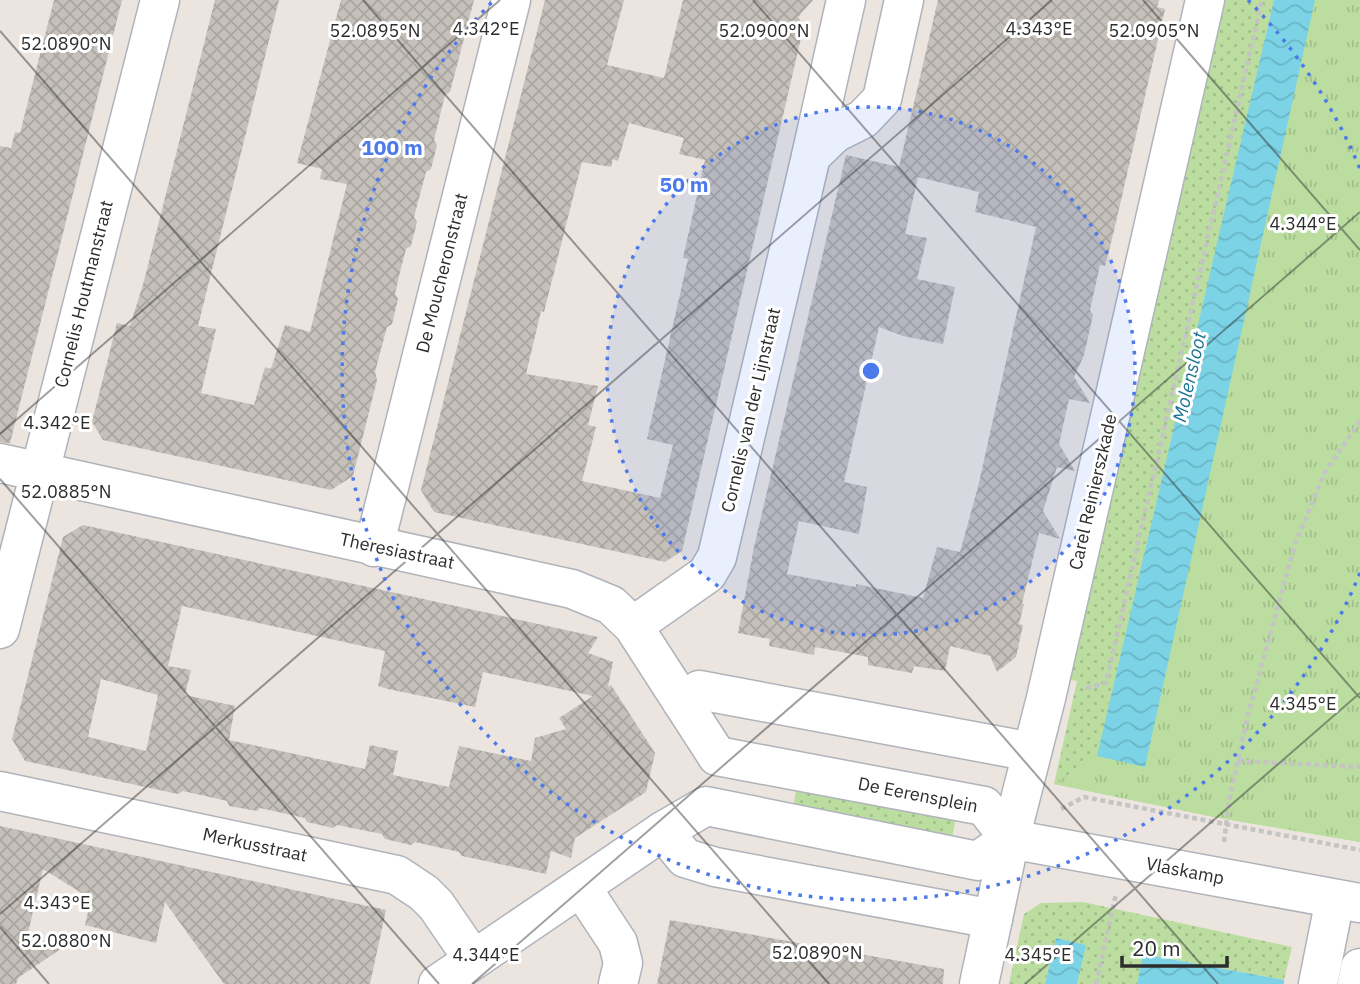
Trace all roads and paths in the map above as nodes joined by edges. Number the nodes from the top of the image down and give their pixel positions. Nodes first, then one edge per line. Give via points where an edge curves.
1 (160, 0) edge
2 (511, 0) edge
3 (846, 0) edge
4 (904, 0) edge
5 (1205, 0) edge
6 (1262, 0) edge
7 (811, 156) junction
8 (1360, 421) edge
9 (0, 463) edge
10 (39, 472) junction
11 (374, 547) junction
12 (633, 626) junction
13 (0, 629) edge
14 (1096, 685) dead end
15 (682, 702) junction
16 (1032, 752) junction
17 (718, 756) junction
18 (1238, 761) junction
19 (1360, 767) edge
20 (0, 791) edge
21 (706, 806) junction
22 (1227, 826) junction
23 (663, 831) junction
24 (1010, 839) junction
25 (1360, 850) edge
26 (1123, 859) junction
27 (1217, 877) junction
28 (581, 887) junction
29 (1347, 901) edge
30 (993, 919) junction
31 (473, 960) junction
32 (1360, 968) edge
33 (438, 984) edge
34 (618, 984) edge
35 (979, 984) edge
36 (1097, 984) edge
37 (1318, 984) edge
38 (1357, 984) edge

1 - 10 street, Cornelis Houtmanstraat
2 - 11 street, De Moucheronstraat
3 - 7 street, Cornelis van der Lijnstraat
4 - 7 street via 882,99 863,119 835,133
5 - 16 street, Carel Reinierszkade
6 - 14 path via 1105,683
7 - 12 street, Cornelis van der Lijnstraat via 717,557 707,574
8 - 18 path via 1325,472 1295,544
9 - 10 street, Theresiastraat
10 - 11 street, Theresiastraat
10 - 13 street, Cornelis Houtmanstraat
11 - 12 street, Theresiastraat via 572,589 611,605
12 - 15 street, Theresiastraat
15 - 16 street via 699,690
15 - 17 street, Theresiastraat
16 - 24 street, Carel Reinierszkade
17 - 21 street
17 - 24 street, De Eerensplein via 984,806
18 - 19 path
18 - 22 path
20 - 31 street, Merkusstraat via 397,875 436,905
21 - 23 street
21 - 24 street via 978,861
22 - 24 path via 1084,797
22 - 25 path
22 - 27 path
23 - 28 street
23 - 30 street via 685,859
24 - 26 street, Vlaskamp
24 - 30 street, Carel Reinierszkade
26 - 27 street, Vlaskamp
26 - 36 path
27 - 29 street, Vlaskamp
28 - 31 street
28 - 34 street via 618,943 623,963
29 - 37 street
30 - 35 street, Carel Reinierszkade
31 - 33 street
32 - 38 street

